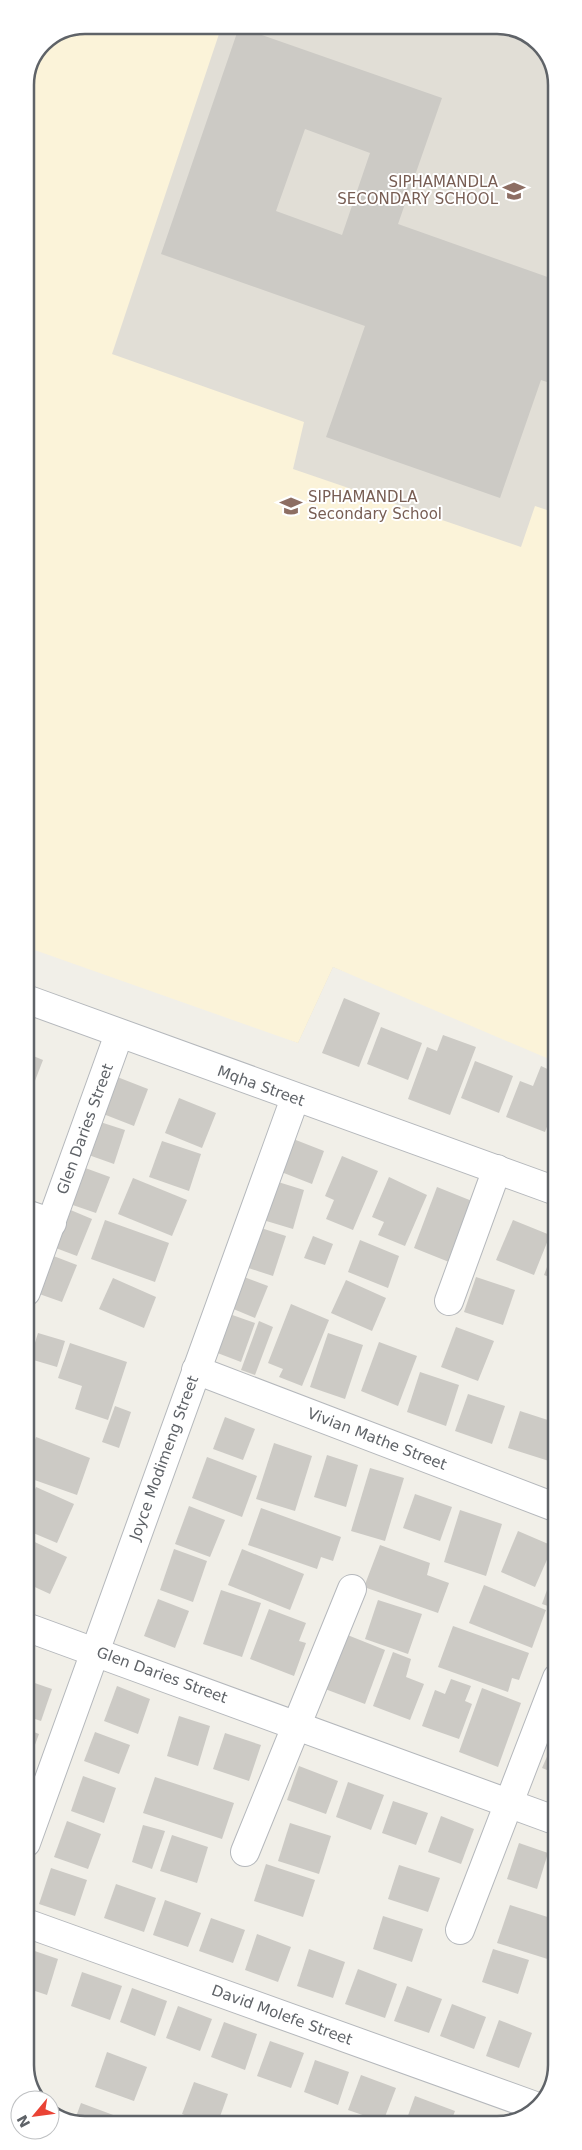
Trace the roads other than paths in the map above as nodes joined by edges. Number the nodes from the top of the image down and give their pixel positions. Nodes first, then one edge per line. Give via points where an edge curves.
1 (34, 1002) edge
2 (119, 1034) junction
3 (295, 1098) junction
4 (497, 1169) junction
5 (548, 1188) edge
6 (34, 1217) edge
7 (52, 1223) junction
8 (34, 1271) edge
9 (449, 1301) dead end
10 (196, 1370) junction
11 (548, 1505) edge
12 (352, 1589) dead end
13 (34, 1629) edge
14 (94, 1650) junction
15 (548, 1701) edge
16 (297, 1724) junction
17 (509, 1802) junction
18 (34, 1808) edge
19 (548, 1817) edge
20 (246, 1852) dead end
21 (34, 1926) edge
22 (460, 1930) dead end
23 (530, 2104) edge

1 - 2 street, Mqha Street
2 - 3 street, Mqha Street
2 - 7 street, Glen Daries Street
3 - 4 street, Mqha Street
3 - 10 street, Joyce Modimeng Street
4 - 5 street, Mqha Street
4 - 9 street
6 - 7 street
7 - 8 street, Glen Daries Street
10 - 11 street, Vivian Mathe Street
10 - 14 street, Joyce Modimeng Street
12 - 16 street
13 - 14 street, Glen Daries Street
14 - 16 street, Glen Daries Street
14 - 18 street, Joyce Modimeng Street
15 - 17 street
16 - 17 street, Glen Daries Street
16 - 20 street
17 - 19 street, Glen Daries Street
17 - 22 street
21 - 23 street, David Molefe Street

